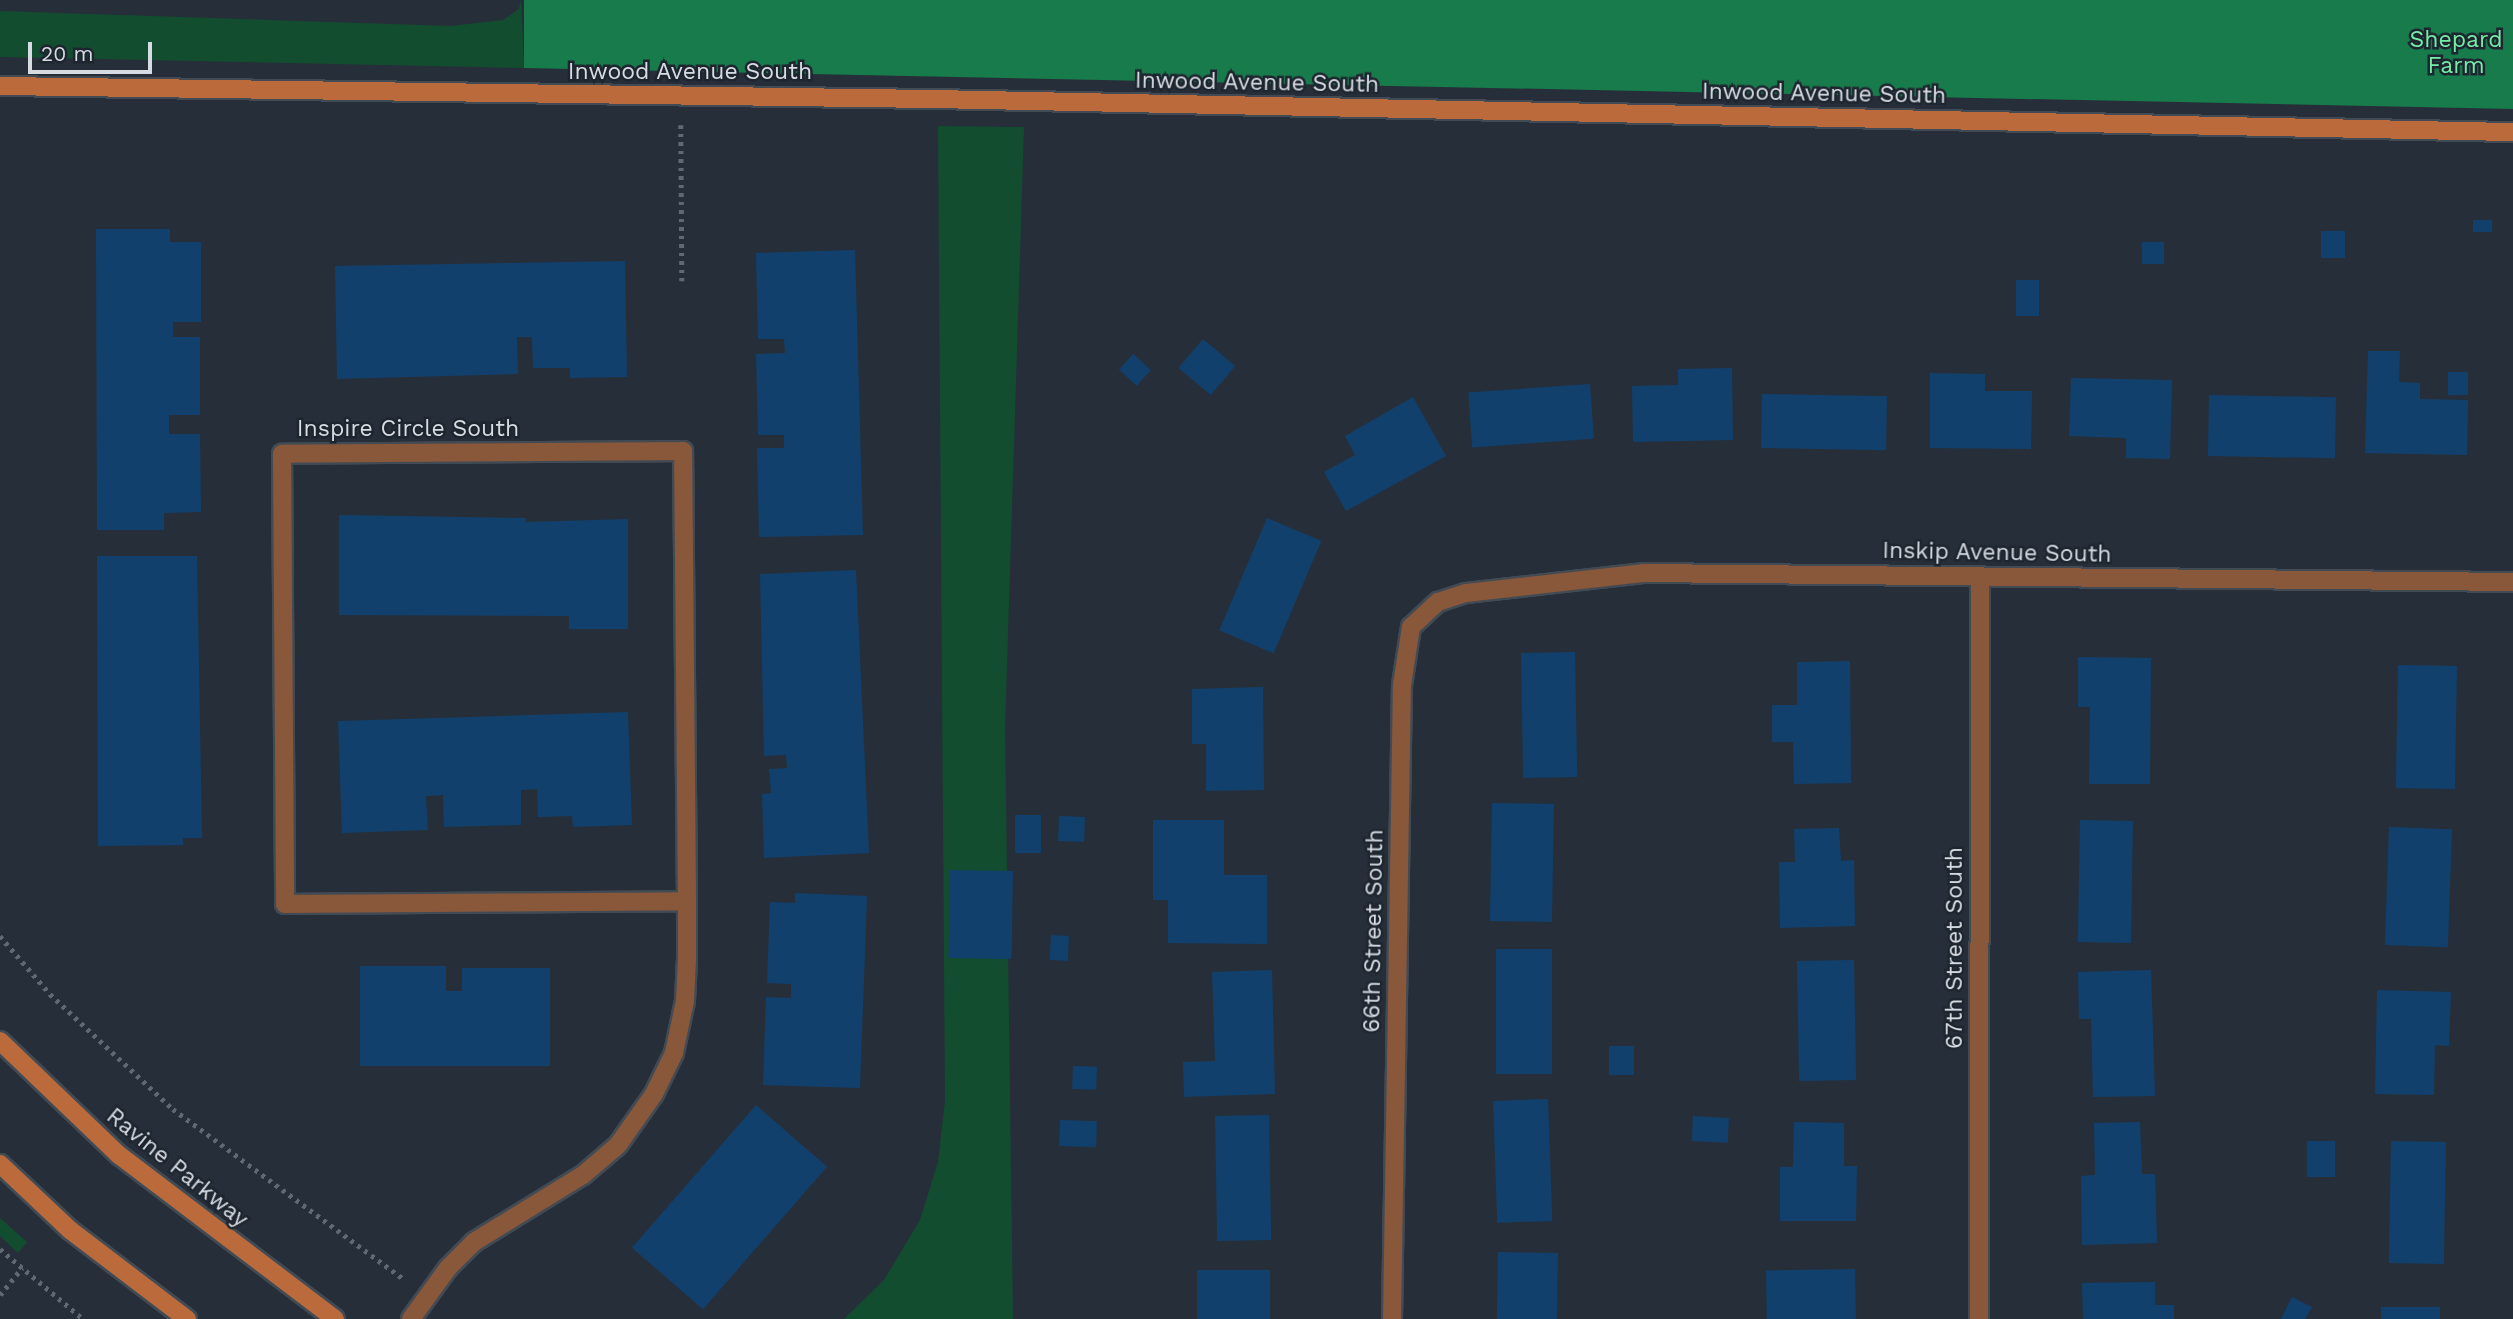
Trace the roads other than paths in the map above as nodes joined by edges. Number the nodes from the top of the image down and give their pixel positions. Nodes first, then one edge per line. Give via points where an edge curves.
1 (0, 86) edge
2 (2513, 132) edge
3 (1980, 578) junction
4 (2513, 582) edge
5 (1481, 591) joint
6 (687, 901) junction
7 (0, 1041) edge
8 (0, 1164) edge
9 (187, 1319) edge
10 (335, 1319) edge
11 (411, 1319) edge
12 (1392, 1319) edge
13 (1979, 1319) edge

1 - 2 street, Inwood Avenue South
3 - 4 street, Inskip Avenue South
3 - 5 street, Inskip Avenue South via 1643,573
3 - 13 street, 67th Street South
5 - 12 street, 66th Street South via 1438,601 1411,627 1402,685
6 - 6 street, Inspire Circle South via 285,904 282,454 683,451
6 - 11 street, Inspire Circle South via 682,1020 668,1067 638,1120 595,1166 505,1220 464,1251
7 - 10 street, Ravine Parkway via 119,1155
8 - 9 street via 70,1230

